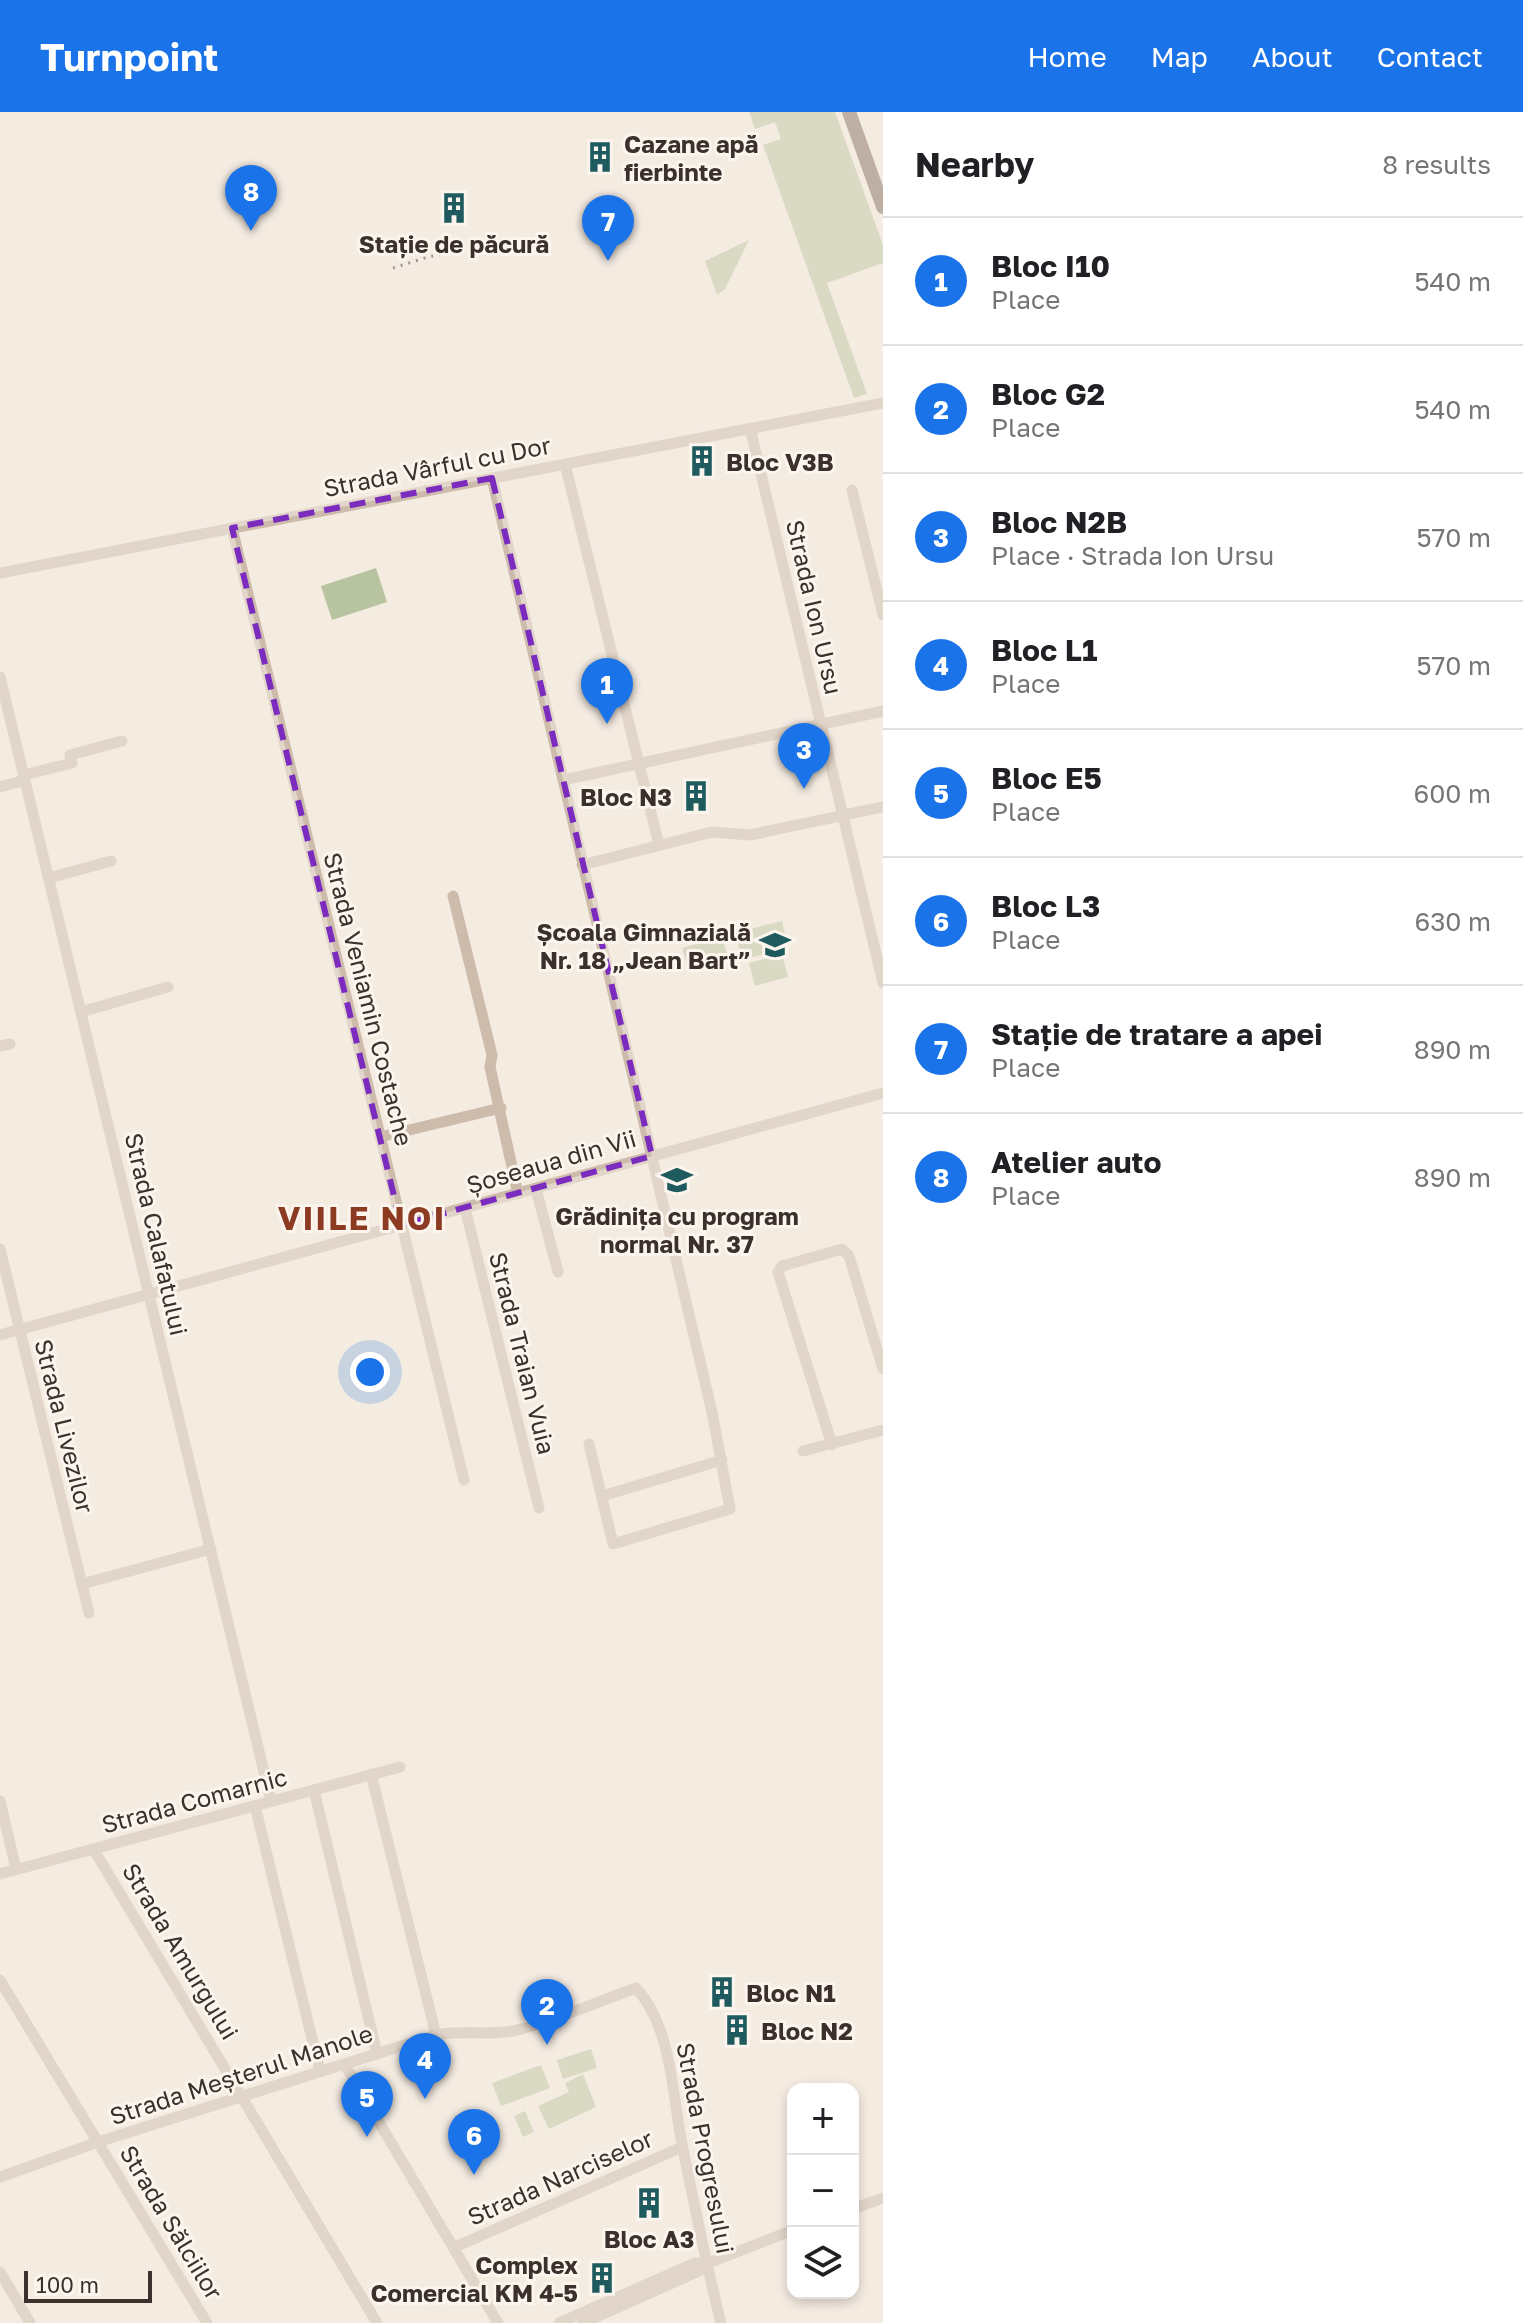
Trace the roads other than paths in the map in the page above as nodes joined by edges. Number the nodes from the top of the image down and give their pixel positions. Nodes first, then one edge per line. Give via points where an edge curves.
1 (849, 112) edge
2 (880, 187) edge
3 (883, 207) edge
4 (883, 403) edge
5 (750, 428) junction
6 (565, 464) junction
7 (492, 478) junction
8 (852, 490) dead end
9 (232, 528) junction
10 (0, 573) edge
11 (883, 615) edge
12 (0, 677) edge
13 (883, 711) edge
14 (821, 726) junction
15 (122, 741) dead end
16 (641, 763) junction
17 (24, 778) junction
18 (563, 780) junction
19 (0, 787) edge
20 (883, 807) edge
21 (843, 816) junction
22 (659, 845) junction
23 (111, 861) dead end
24 (582, 865) junction
25 (49, 878) junction
26 (453, 896) dead end
27 (879, 951) edge
28 (883, 983) edge
29 (168, 987) dead end
30 (81, 1012) junction
31 (883, 1093) edge
32 (501, 1108) junction
33 (380, 1137) junction
34 (652, 1156) junction
35 (536, 1189) junction
36 (518, 1194) junction
37 (465, 1208) junction
38 (401, 1225) junction
39 (0, 1249) edge
40 (558, 1272) dead end
41 (148, 1294) junction
42 (19, 1330) junction
43 (0, 1335) edge
44 (883, 1369) edge
45 (883, 1430) edge
46 (589, 1444) dead end
47 (832, 1445) junction
48 (803, 1451) dead end
49 (722, 1460) junction
50 (464, 1480) dead end
51 (602, 1496) junction
52 (539, 1508) dead end
53 (211, 1549) junction
54 (82, 1584) junction
55 (89, 1613) dead end
56 (400, 1767) dead end
57 (371, 1774) junction
58 (314, 1790) junction
59 (271, 1801) junction
60 (0, 1802) edge
61 (255, 1806) junction
62 (94, 1850) junction
63 (16, 1869) junction
64 (0, 1874) edge
65 (0, 1980) edge
66 (636, 1988) joint
67 (436, 2035) junction
68 (377, 2054) junction
69 (345, 2065) junction
70 (320, 2071) junction
71 (242, 2096) junction
72 (98, 2142) junction
73 (682, 2147) junction
74 (0, 2177) edge
75 (883, 2198) edge
76 (859, 2207) edge
77 (787, 2232) edge
78 (455, 2247) junction
79 (706, 2264) junction
80 (0, 2272) edge
81 (30, 2323) edge
82 (207, 2323) edge
83 (377, 2323) edge
84 (498, 2323) edge
85 (559, 2323) edge
86 (583, 2323) edge
87 (721, 2323) edge

1 - 2 main road
2 - 3 main road
4 - 5 street, Strada Vârful cu Dor
5 - 6 street, Strada Vârful cu Dor
5 - 14 street, Strada Ion Ursu
6 - 7 street, Strada Vârful cu Dor
6 - 16 street
7 - 9 street, Strada Vârful cu Dor
7 - 18 street
8 - 11 street
9 - 10 street, Strada Vârful cu Dor
9 - 33 street, Strada Veniamin Costache
12 - 17 street, Strada Calafatului
13 - 14 street
14 - 16 street
14 - 21 street, Strada Ion Ursu
15 - 17 street via 70,755 72,763
16 - 18 street
16 - 22 street
17 - 19 street
17 - 25 street, Strada Calafatului
18 - 24 street
20 - 21 street
21 - 22 street via 750,835 712,832
21 - 27 street, Strada Ion Ursu
22 - 24 street
23 - 25 street
24 - 34 street
25 - 30 street, Strada Calafatului
26 - 32 street
27 - 28 street, Strada Ion Ursu
29 - 30 street
30 - 41 street, Strada Calafatului
31 - 34 street, Șoseaua din Vii
32 - 33 street
32 - 36 street
33 - 38 street, Strada Veniamin Costache
34 - 35 street, Șoseaua din Vii
34 - 49 street
35 - 36 street, Șoseaua din Vii
35 - 40 street
36 - 37 street, Șoseaua din Vii
37 - 38 street, Șoseaua din Vii
37 - 52 street, Strada Traian Vuia
38 - 41 street, Șoseaua din Vii
38 - 50 street, Strada Veniamin Costache
39 - 42 street, Strada Livezilor
41 - 42 street, Șoseaua din Vii
41 - 53 street, Strada Calafatului
42 - 43 street, Șoseaua din Vii
42 - 54 street, Strada Livezilor
44 - 47 street via 849,1256 842,1249 782,1266 778,1272
45 - 47 street
46 - 51 street
47 - 48 street
49 - 51 street
49 - 51 street via 730,1509 613,1544
53 - 54 street
53 - 59 street, Strada Calafatului
54 - 55 street, Strada Livezilor
56 - 57 street, Strada Comarnic
57 - 58 street, Strada Comarnic
57 - 67 street
58 - 59 street, Strada Comarnic
58 - 68 street
59 - 61 street, Strada Comarnic
60 - 63 street
61 - 62 street, Strada Comarnic
61 - 70 street
62 - 63 street, Strada Comarnic
62 - 71 street, Strada Amurgului
63 - 64 street, Strada Comarnic
65 - 72 street, Strada Sălciilor
66 - 67 street, Strada Meșterul Manole via 516,2030
66 - 73 street, Strada Progresului via 663,2039
67 - 68 street, Strada Meșterul Manole
68 - 69 street, Strada Meșterul Manole
69 - 70 street, Strada Meșterul Manole
69 - 78 street
70 - 71 street, Strada Meșterul Manole
71 - 72 street, Strada Meșterul Manole
71 - 83 street, Strada Amurgului
72 - 74 street, Strada Meșterul Manole
72 - 82 street, Strada Sălciilor
73 - 78 street, Strada Narciselor
73 - 79 street, Strada Progresului
75 - 76 street
77 - 79 street
78 - 84 street
79 - 85 street via 695,2263
79 - 86 street
79 - 87 street, Strada Progresului
80 - 81 street

